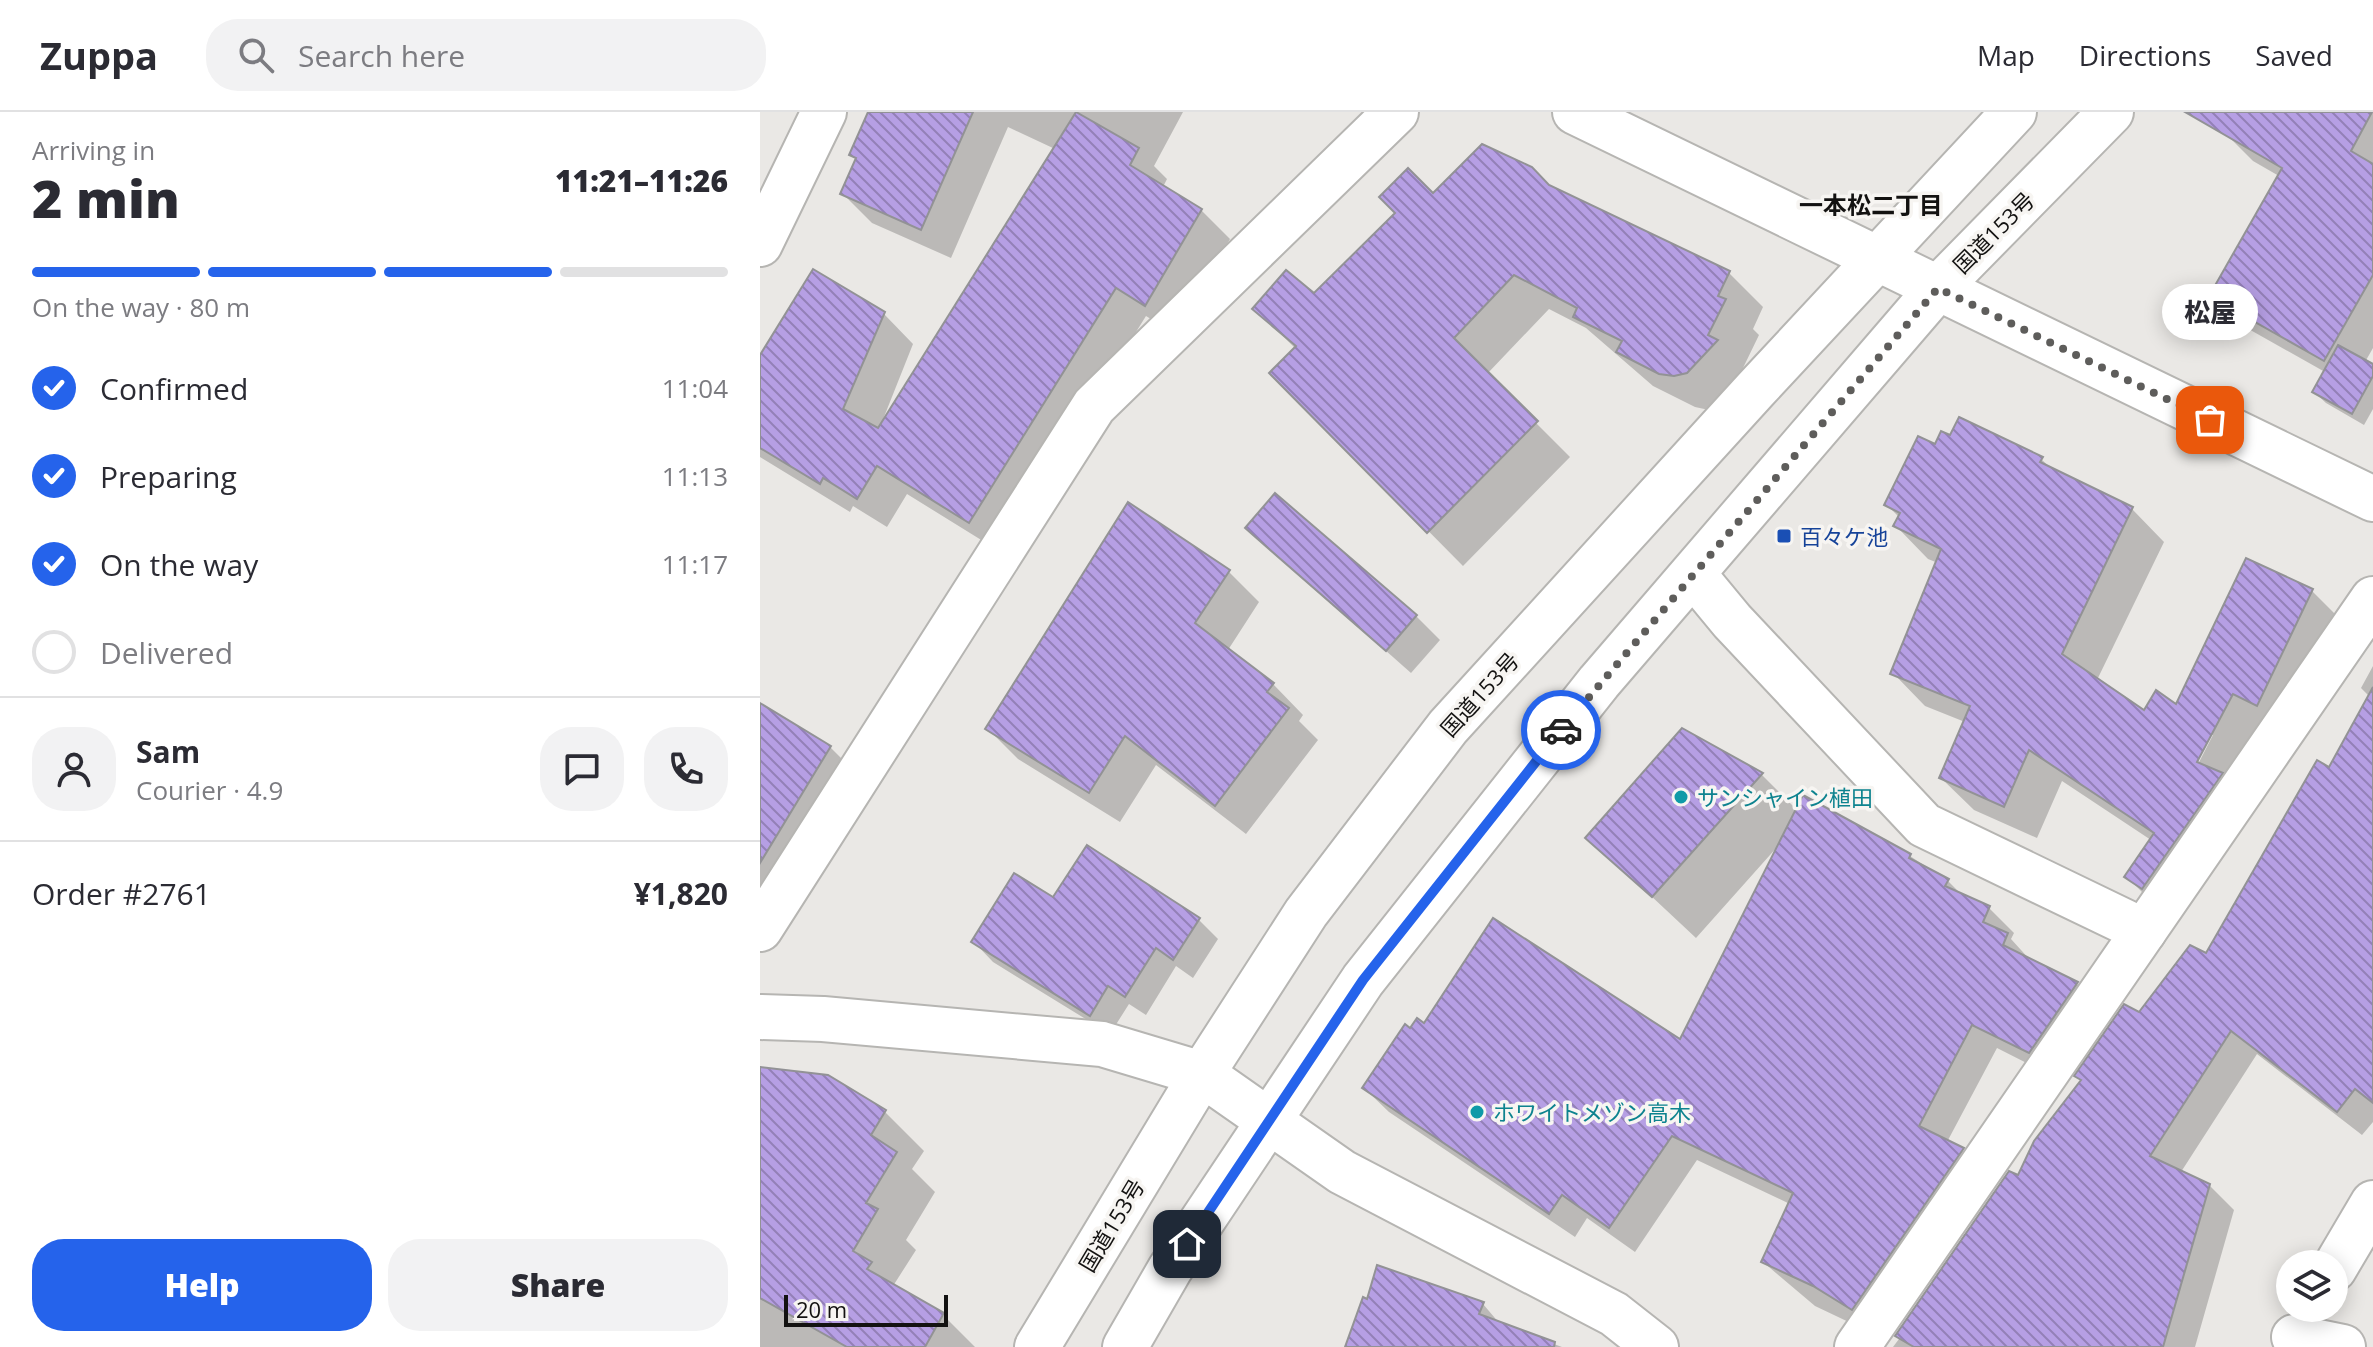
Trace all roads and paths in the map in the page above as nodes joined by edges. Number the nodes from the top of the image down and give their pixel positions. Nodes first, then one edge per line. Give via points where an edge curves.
1 (824, 112) edge
2 (1396, 112) edge
3 (1575, 112) edge
4 (2014, 112) edge
5 (2111, 112) edge
6 (760, 244) edge
7 (1877, 258) junction
8 (1938, 288) junction
9 (2373, 499) edge
10 (1694, 575) junction
11 (2373, 599) edge
12 (760, 929) edge
13 (2144, 931) junction
14 (760, 1017) edge
15 (1202, 1074) junction
16 (1268, 1120) junction
17 (2373, 1203) edge
18 (2345, 1250) edge
19 (1609, 1331) edge
20 (2297, 1331) edge
21 (1037, 1347) edge
22 (1125, 1347) edge
23 (1656, 1347) edge
24 (1857, 1347) edge
25 (2343, 1347) edge

1 - 6 main road
2 - 12 main road via 1094,406
3 - 7 main road
4 - 7 main road, 国道153号
5 - 8 main road, 国道153号
7 - 8 main road
7 - 15 main road, 国道153号 via 1448,727 1306,913
8 - 9 main road
8 - 10 main road, 国道153号
10 - 13 main road via 1924,825
10 - 16 main road, 国道153号 via 1599,682 1363,980
11 - 13 main road
13 - 24 main road
14 - 15 main road via 1102,1044
15 - 16 main road
15 - 21 main road, 国道153号
16 - 19 main road via 1342,1172
16 - 22 main road, 国道153号
17 - 18 main road
19 - 23 main road
20 - 25 main road

